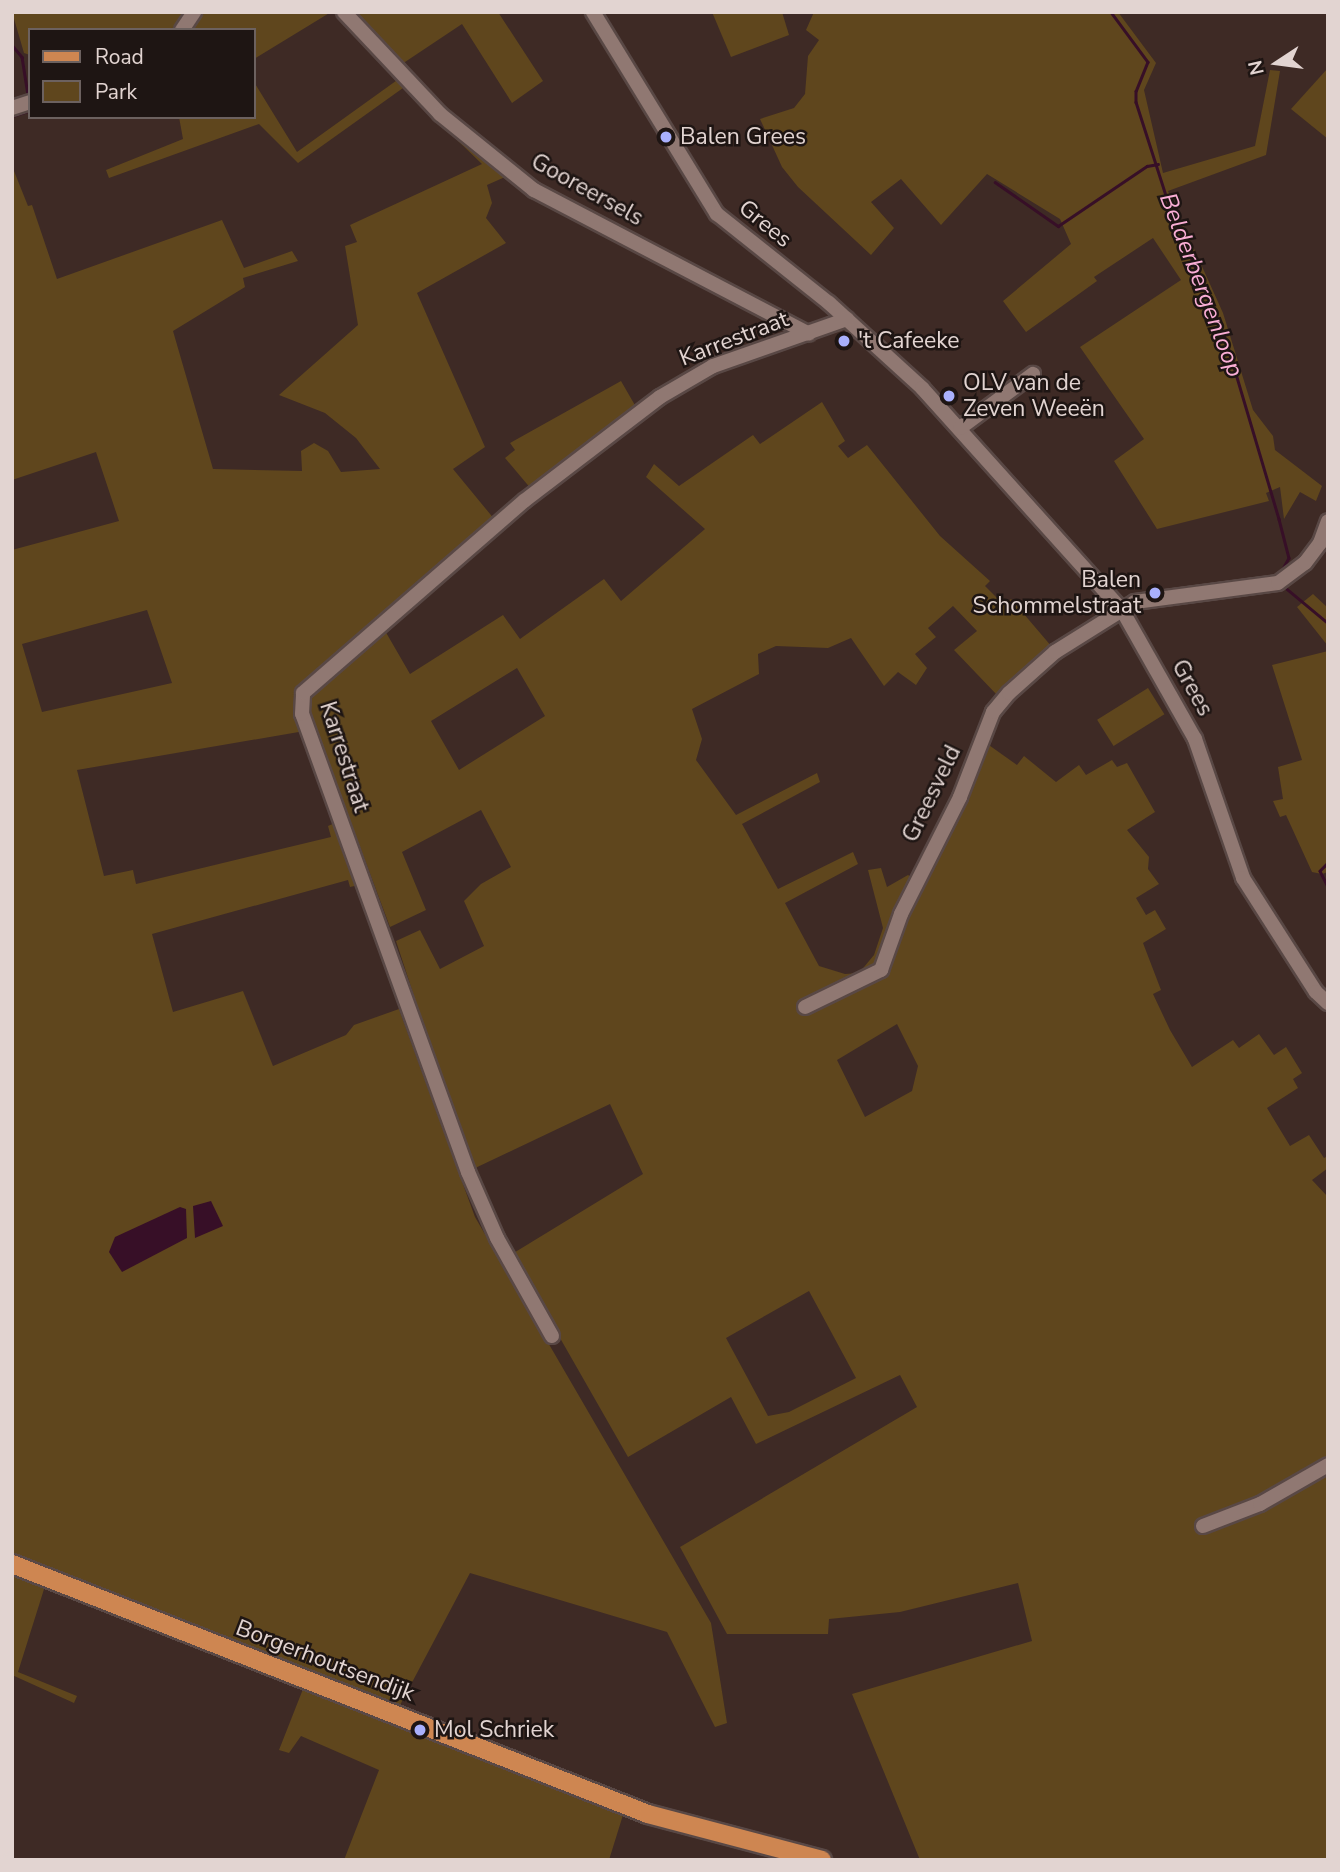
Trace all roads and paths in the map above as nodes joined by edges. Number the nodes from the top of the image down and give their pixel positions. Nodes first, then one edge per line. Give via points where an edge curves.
1 (194, 12) edge
2 (344, 12) edge
3 (593, 12) edge
4 (183, 28) edge
5 (847, 319) junction
6 (809, 334) junction
7 (1033, 374) dead end
8 (960, 428) junction
9 (1328, 521) edge
10 (1324, 547) edge
11 (1122, 610) junction
12 (1328, 1003) edge
13 (805, 1007) dead end
14 (552, 1336) dead end
15 (1328, 1465) edge
16 (1203, 1526) dead end
17 (12, 1564) edge
18 (822, 1860) edge

1 - 4 street
2 - 6 street, Gooreersels via 440,114 534,190
3 - 5 street, Grees via 717,214
5 - 6 street, Karrestraat
5 - 8 street, Grees
6 - 14 street, Karrestraat via 696,374 614,428 310,684 300,703 468,1172 496,1238
7 - 8 street
8 - 11 street, Grees
9 - 10 street
10 - 11 street, Greesveld via 1278,583 1144,599
11 - 12 street, Grees via 1195,739 1243,878 1316,992
11 - 13 street, Greesveld via 1042,662 1001,701 960,797 920,871 881,970
15 - 16 street via 1260,1504
17 - 18 main road, Borgerhoutsendijk via 648,1814

